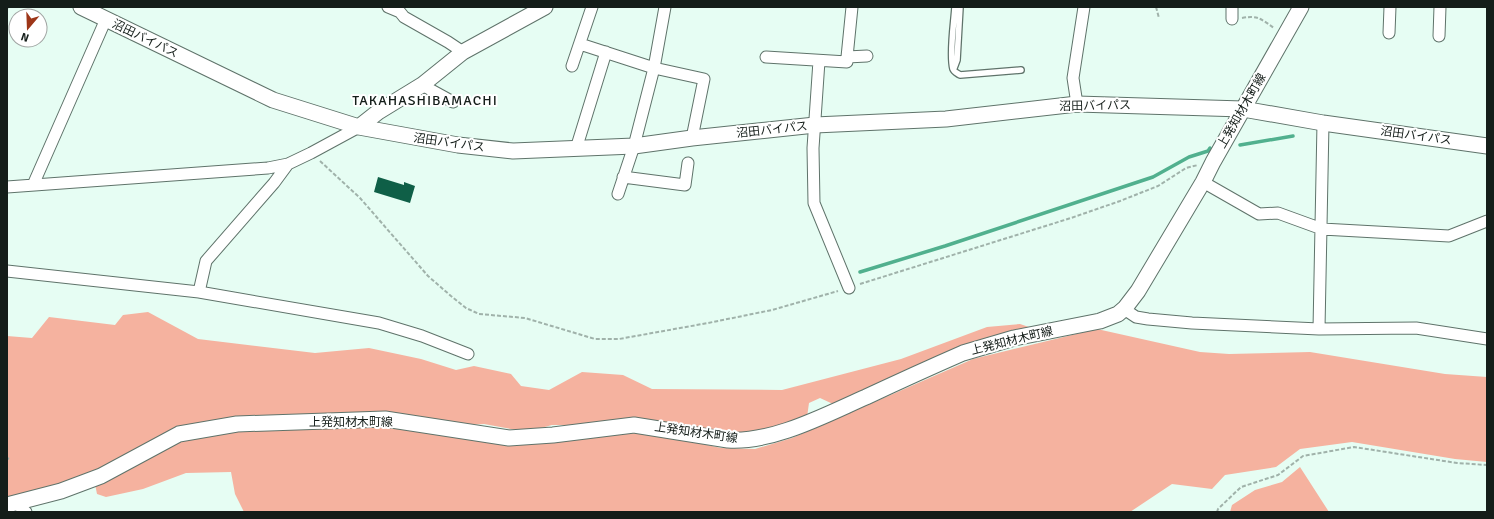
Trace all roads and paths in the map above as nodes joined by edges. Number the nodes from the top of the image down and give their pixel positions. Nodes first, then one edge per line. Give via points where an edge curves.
1 (81, 7) edge
2 (388, 7) edge
3 (545, 7) edge
4 (592, 7) edge
5 (665, 7) edge
6 (852, 7) edge
7 (955, 7) edge
8 (960, 7) edge
9 (1084, 7) edge
10 (1156, 7) edge
11 (1232, 7) edge
12 (1301, 7) edge
13 (1390, 7) edge
14 (1440, 7) edge
15 (401, 10) edge
16 (1159, 18) dead end
17 (1232, 19) joint
18 (106, 20) junction
19 (1389, 32) dead end
20 (1285, 35) junction
21 (1439, 36) dead end
22 (580, 44) junction
23 (463, 52) junction
24 (606, 52) junction
25 (867, 56) dead end
26 (847, 57) junction
27 (766, 58) dead end
28 (818, 61) junction
29 (572, 66) dead end
30 (654, 68) junction
31 (954, 70) junction
32 (1021, 70) dead end
33 (422, 84) junction
34 (454, 102) dead end
35 (1078, 104) junction
36 (1243, 109) junction
37 (1324, 123) junction
38 (815, 125) junction
39 (359, 127) junction
40 (692, 138) junction
41 (634, 146) junction
42 (1487, 146) edge
43 (576, 149) junction
44 (312, 153) junction
45 (1213, 162) junction
46 (688, 163) dead end
47 (288, 164) junction
48 (623, 176) junction
49 (1203, 182) junction
50 (34, 185) junction
51 (7, 187) edge
52 (618, 194) dead end
53 (1487, 221) edge
54 (1322, 229) junction
55 (7, 271) edge
56 (849, 288) junction
57 (199, 292) junction
58 (1125, 308) junction
59 (1318, 329) junction
60 (1487, 339) edge
61 (468, 354) dead end
62 (1487, 465) edge
63 (17, 507) edge
64 (1217, 512) edge

1 - 18 street, 沼田バイパス
2 - 15 street
3 - 23 street
4 - 22 street
5 - 30 street
6 - 26 street
7 - 31 lane via 952,59
8 - 31 lane via 957,60
9 - 35 street via 1074,78
10 - 16 path
11 - 17 street
12 - 20 street, 上発知材木町線
13 - 19 street
14 - 21 street
15 - 23 street via 404,17
17 - 20 path via 1254,16
18 - 39 street, 沼田バイパス via 273,100
18 - 50 street
20 - 36 street, 上発知材木町線
22 - 24 street
22 - 29 street
23 - 33 street
24 - 30 street
24 - 43 street
25 - 26 street
26 - 28 street via 847,62
27 - 28 street
28 - 38 street
30 - 40 street via 704,79
30 - 41 street
31 - 32 lane via 960,75
33 - 34 street
33 - 39 street
35 - 36 street, 沼田バイパス
35 - 38 street, 沼田バイパス via 946,118
36 - 37 street, 沼田バイパス
36 - 45 street, 上発知材木町線
37 - 42 street, 沼田バイパス
37 - 54 street
38 - 40 street, 沼田バイパス
38 - 56 street via 812,148 814,203
39 - 43 street, 沼田バイパス via 458,145 512,151
39 - 44 street
40 - 41 street, 沼田バイパス
41 - 43 street, 沼田バイパス
41 - 48 street
44 - 47 street
44 - 56 path via 360,198 428,276 466,308 479,314 525,318 595,339 618,339 772,310
45 - 49 street, 上発知材木町線
45 - 56 path via 1186,168 1158,186 1072,218
46 - 48 street via 685,185
47 - 50 street via 268,168
47 - 57 street via 206,261
48 - 52 street
49 - 54 street via 1259,214 1278,212
49 - 58 street, 上発知材木町線 via 1138,291
50 - 51 street
53 - 54 street via 1449,236
54 - 59 street
55 - 57 street
57 - 61 street via 379,323
58 - 59 street via 1136,317 1148,319
58 - 63 street, 上発知材木町線 via 1111,318 1100,321 978,347 828,414 770,436 755,439 728,440 634,425 509,438 385,419 237,424 179,434 101,476
59 - 60 street via 1416,328
62 - 64 path via 1457,463 1354,447 1303,456 1278,475 1241,487

